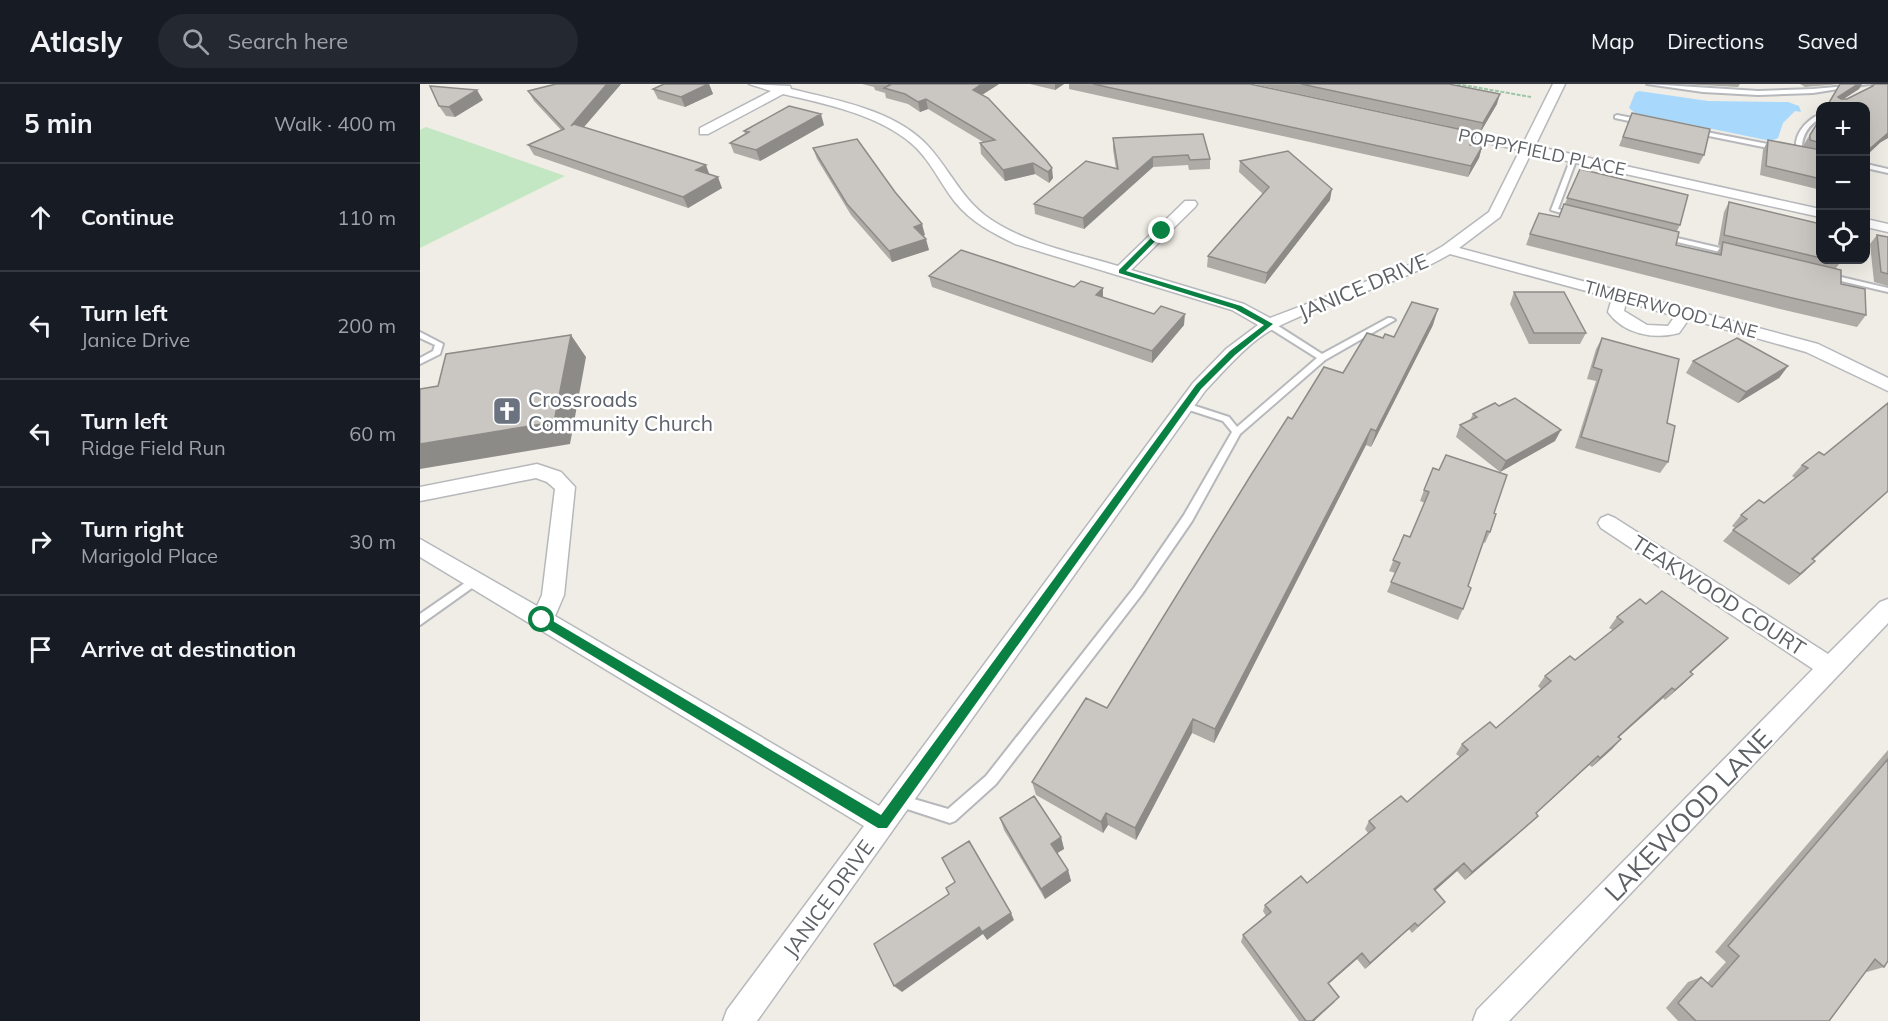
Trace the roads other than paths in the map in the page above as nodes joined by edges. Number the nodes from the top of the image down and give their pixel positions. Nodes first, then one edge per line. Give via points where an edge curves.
1 (755, 84) edge
2 (1559, 84) edge
3 (1650, 84) edge
4 (1865, 84) edge
5 (788, 87) edge
6 (1702, 87) edge
7 (1864, 92) edge
8 (1617, 117) dead end
9 (1816, 118) edge
10 (1656, 124) edge
11 (1433, 128) edge
12 (1688, 130) edge
13 (704, 131) dead end
14 (1528, 148) junction
15 (1799, 152) junction
16 (1817, 156) edge
17 (1574, 158) junction
18 (1870, 167) edge
19 (1888, 171) edge
20 (1190, 204) dead end
21 (1816, 212) edge
22 (1588, 219) edge
23 (1870, 224) edge
24 (1888, 228) edge
25 (1658, 235) edge
26 (1448, 249) junction
27 (1738, 254) edge
28 (1121, 271) junction
29 (1819, 273) edge
30 (1888, 290) edge
31 (1620, 296) junction
32 (1685, 313) junction
33 (1391, 320) dead end
34 (1269, 324) junction
35 (420, 334) edge
36 (1322, 358) junction
37 (420, 361) edge
38 (1888, 385) edge
39 (1186, 406) junction
40 (1237, 432) junction
41 (420, 495) edge
42 (1608, 523) dead end
43 (422, 551) edge
44 (475, 580) junction
45 (1888, 608) edge
46 (420, 620) edge
47 (542, 620) junction
48 (1830, 668) junction
49 (899, 801) junction
50 (883, 823) junction
51 (738, 1021) edge
52 (1488, 1021) edge

1 - 5 street
2 - 14 street, JANICE DRIVE
3 - 6 lane
4 - 6 lane via 1786,92
4 - 7 lane
5 - 13 street
5 - 28 street via 891,125 916,141 966,206 987,224 1020,241
8 - 10 lane
9 - 15 lane via 1802,133
11 - 14 street, POPPYFIELD PLACE
12 - 15 lane
14 - 17 street, POPPYFIELD PLACE
14 - 26 street, JANICE DRIVE via 1495,214
15 - 16 lane
17 - 21 street, POPPYFIELD PLACE
17 - 22 lane via 1554,210
18 - 19 lane
20 - 28 street
23 - 24 street
25 - 27 lane
26 - 31 street, TIMBERWOOD LANE
26 - 34 street, JANICE DRIVE via 1417,267
28 - 34 street via 1238,307
29 - 30 lane
31 - 32 street, TIMBERWOOD LANE
31 - 32 street via 1616,312 1628,324 1656,333 1673,330
32 - 38 street, TIMBERWOOD LANE via 1812,348
33 - 36 lane
34 - 36 lane
34 - 39 street, JANICE DRIVE via 1232,353 1198,387
35 - 37 lane via 440,344 437,352
36 - 40 lane
39 - 40 lane via 1226,419
39 - 49 street, JANICE DRIVE
40 - 49 lane via 1188,518 1138,591 991,780 950,816
41 - 47 street via 537,471 554,477 565,487 553,595
42 - 48 street, TEAKWOOD COURT
43 - 44 street
44 - 46 lane
44 - 47 street
45 - 48 street, LAKEWOOD LANE
47 - 50 street
48 - 52 street, LAKEWOOD LANE
49 - 50 street, JANICE DRIVE
50 - 51 street, JANICE DRIVE

